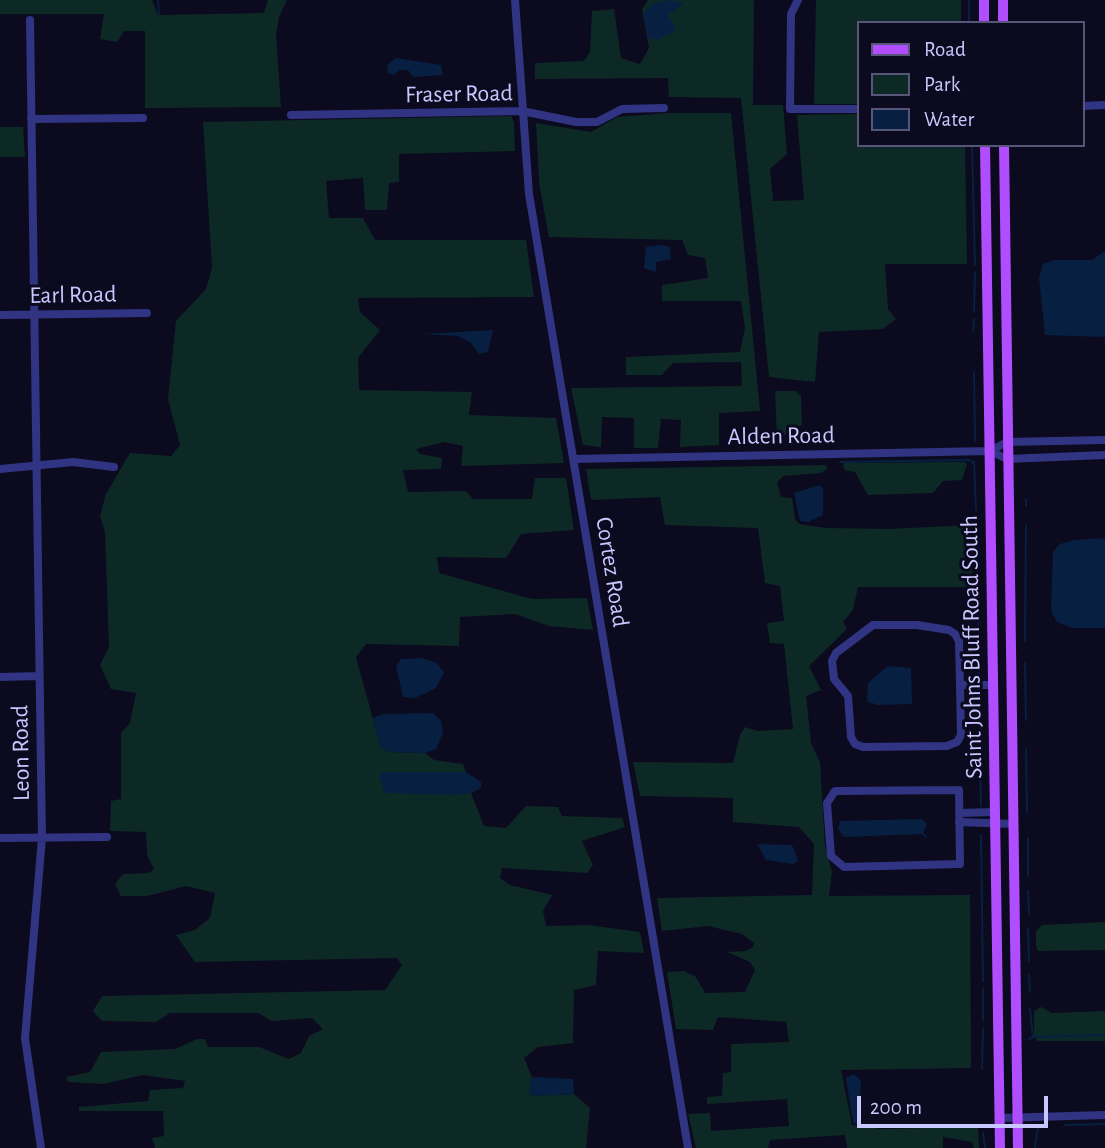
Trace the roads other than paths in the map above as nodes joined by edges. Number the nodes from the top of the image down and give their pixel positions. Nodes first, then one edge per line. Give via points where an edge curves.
1 (515, 0) edge
2 (798, 0) edge
3 (984, 0) edge
4 (1003, 0) edge
5 (30, 20) dead end
6 (984, 21) edge
7 (1003, 21) edge
8 (1105, 105) edge
9 (1084, 106) edge
10 (664, 108) dead end
11 (856, 109) edge
12 (522, 111) junction
13 (291, 116) dead end
14 (143, 118) dead end
15 (31, 119) junction
16 (985, 147) edge
17 (1004, 147) edge
18 (147, 313) dead end
19 (34, 314) junction
20 (0, 315) edge
21 (1105, 440) edge
22 (1007, 442) junction
23 (990, 451) junction
24 (1105, 455) edge
25 (573, 458) junction
26 (1007, 459) junction
27 (36, 466) junction
28 (114, 467) dead end
29 (0, 469) edge
30 (39, 676) junction
31 (0, 677) edge
32 (960, 685) junction
33 (993, 685) junction
34 (959, 818) junction
35 (995, 818) junction
36 (1014, 824) junction
37 (107, 837) dead end
38 (0, 838) edge
39 (42, 838) junction
40 (1105, 1115) edge
41 (1017, 1117) junction
42 (1000, 1118) junction
43 (41, 1148) edge
44 (688, 1148) edge
45 (1000, 1148) edge
46 (1018, 1148) edge

1 - 12 street, Cortez Road
2 - 11 street via 790,14 790,109
3 - 6 main road
4 - 7 main road
5 - 15 street, Leon Road
8 - 9 street
10 - 12 street, Fraser Road via 622,109 597,122 565,121
12 - 13 street, Fraser Road
12 - 25 street, Cortez Road via 529,194
14 - 15 street
15 - 19 street, Leon Road
16 - 23 main road, Saint Johns Bluff Road South
17 - 22 main road, Saint Johns Bluff Road South
18 - 19 street, Earl Road
19 - 20 street, Earl Road
19 - 27 street, Leon Road
21 - 22 street, Alden Road
22 - 23 street, Alden Road
22 - 26 main road, Saint Johns Bluff Road South
23 - 25 street, Alden Road
23 - 26 street, Alden Road
23 - 33 main road, Saint Johns Bluff Road South
24 - 26 street, Alden Road
25 - 44 street, Cortez Road
26 - 36 main road, Saint Johns Bluff Road South
27 - 28 street via 73,462
27 - 29 street
27 - 30 street, Leon Road
30 - 31 street
30 - 39 street, Leon Road
32 - 32 street via 961,735 957,742 863,747 852,737 848,696 834,679 832,661 873,625 949,630 959,641
32 - 33 street
33 - 35 main road, Saint Johns Bluff Road South
34 - 34 street via 959,790 835,791 827,803 831,856 844,867 960,864
34 - 35 street
35 - 36 street
35 - 42 main road, Saint Johns Bluff Road South
36 - 41 main road, Saint Johns Bluff Road South
37 - 39 street
38 - 39 street
39 - 43 street, Leon Road via 25,1034
40 - 41 street
41 - 42 street
41 - 46 main road, Saint Johns Bluff Road South
42 - 45 main road, Saint Johns Bluff Road South

